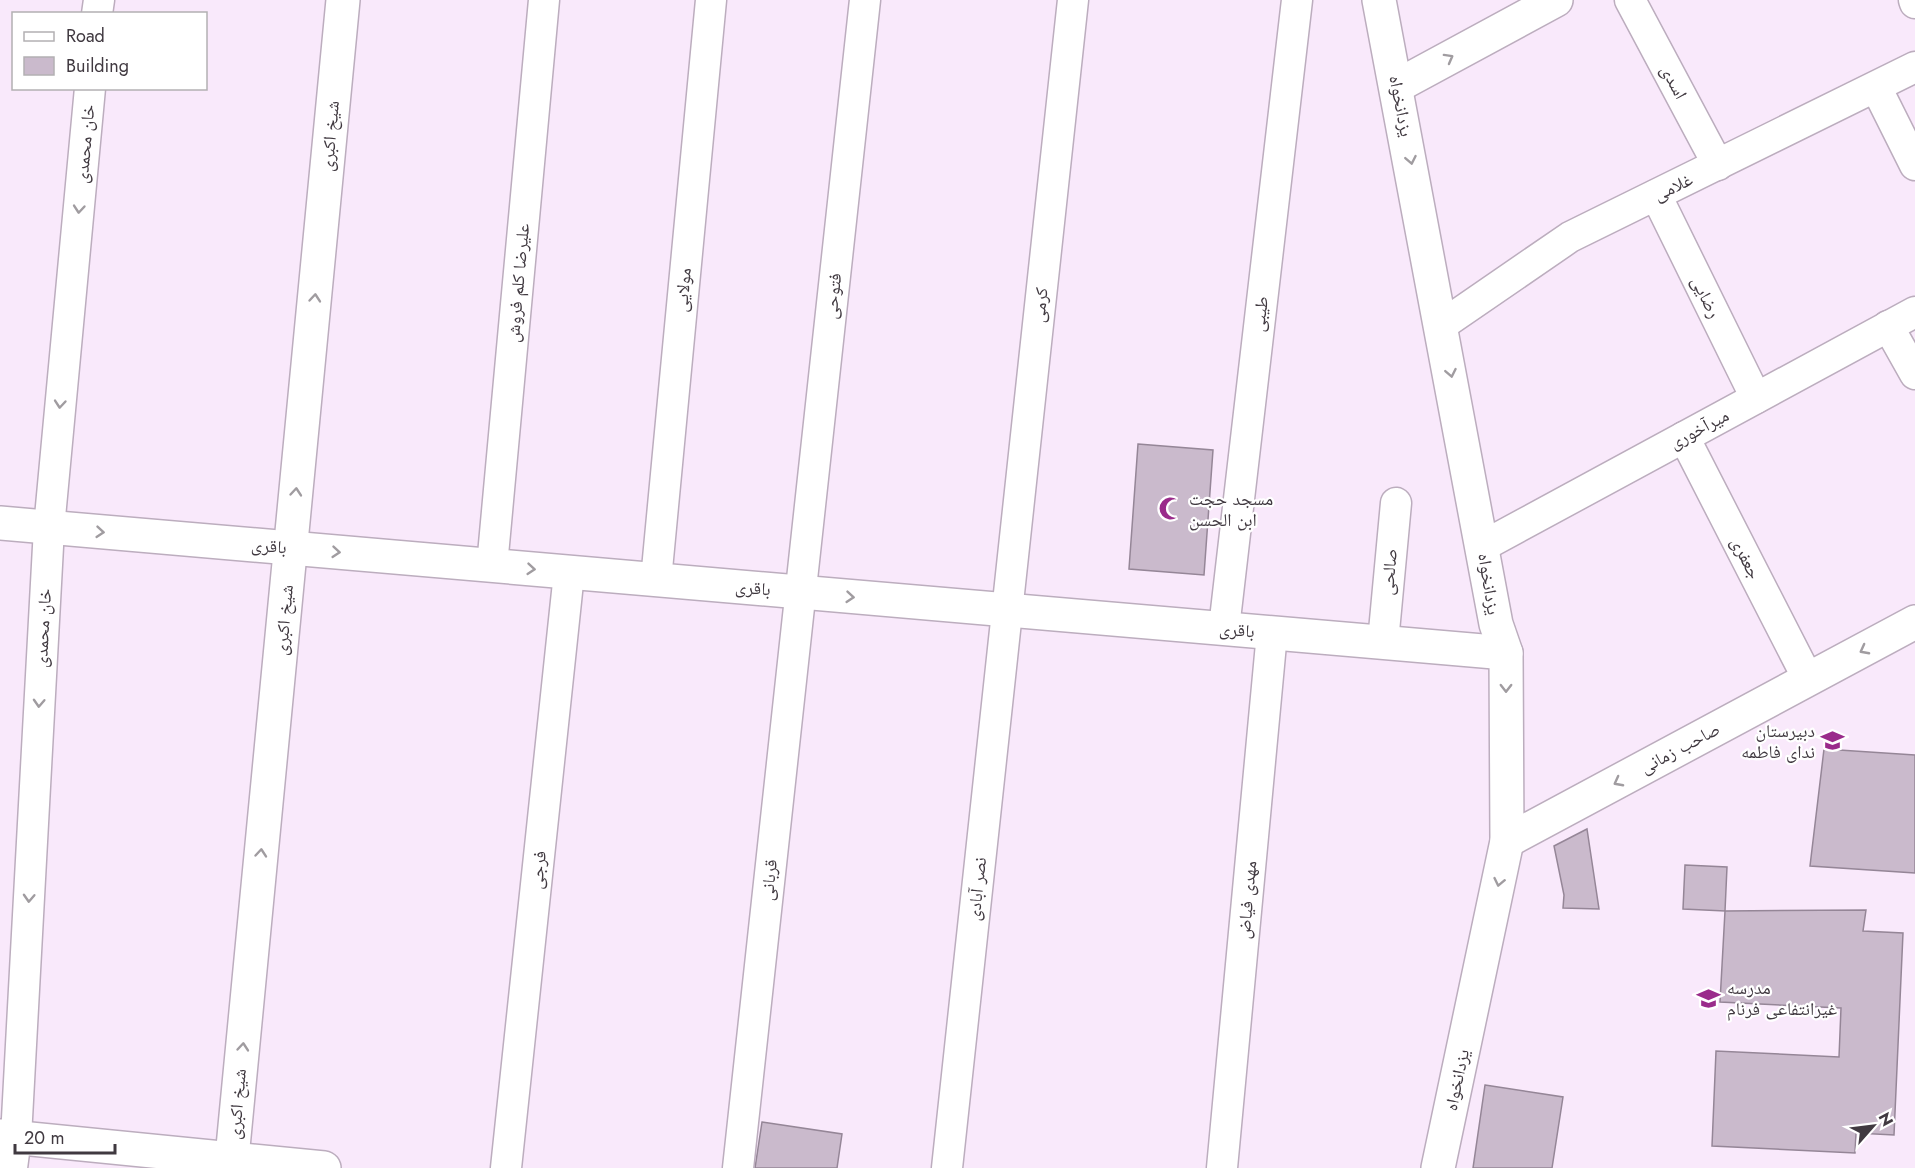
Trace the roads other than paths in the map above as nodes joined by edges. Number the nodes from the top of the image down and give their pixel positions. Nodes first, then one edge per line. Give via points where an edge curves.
1 (343, 0) edge
2 (544, 0) edge
3 (711, 0) edge
4 (865, 0) edge
5 (1073, 0) edge
6 (1297, 0) edge
7 (1379, 0) edge
8 (1556, 0) edge
9 (1630, 0) edge
10 (1915, 67) edge
11 (1397, 86) junction
12 (1876, 87) junction
13 (90, 90) edge
14 (1718, 165) junction
15 (1915, 165) edge
16 (1656, 195) junction
17 (1915, 312) edge
18 (1442, 325) junction
19 (1888, 326) junction
20 (1915, 374) edge
21 (1756, 398) junction
22 (1684, 437) junction
23 (1396, 503) dead end
24 (0, 524) edge
25 (49, 528) junction
26 (1483, 546) junction
27 (291, 548) junction
28 (492, 566) junction
29 (569, 573) junction
30 (656, 580) junction
31 (800, 592) junction
32 (1007, 610) junction
33 (1915, 622) edge
34 (1224, 628) junction
35 (1272, 633) junction
36 (1383, 642) junction
37 (1506, 653) junction
38 (1808, 679) junction
39 (1507, 841) junction
40 (9, 1147) edge
41 (232, 1163) edge
42 (324, 1168) edge
43 (506, 1168) edge
44 (738, 1168) edge
45 (947, 1168) edge
46 (1222, 1168) edge
47 (1438, 1168) edge

27 -> 1 street, شیخ اکبری
2 - 28 street, علیرضا کلم فروش
3 - 30 street, مولایی
4 - 31 street, فتوحی
5 - 32 street, کرمی
6 - 34 street, طیبی
7 - 11 street, یزدانخواه
11 -> 8 street
9 - 14 street, اسدی
10 - 12 street, غلامی
11 -> 18 street, یزدانخواه
12 - 14 street, غلامی
12 - 15 street
13 -> 25 street, خان محمدی
14 - 16 street, غلامی
16 - 18 street, غلامی via 1570,237
16 - 21 street, رضایی
17 - 19 street, میرآخوری
18 -> 26 street, یزدانخواه
19 - 20 street
19 - 21 street, میرآخوری
21 - 22 street, میرآخوری
22 - 26 street, میرآخوری
22 - 38 street, جعفری
23 - 36 street, صالحی
24 - 25 street, باقری
25 -> 27 street, باقری
25 -> 40 street, خان محمدی
26 - 37 street, یزدانخواه via 1496,624
27 -> 28 street, باقری
41 -> 27 street, شیخ اکبری
28 -> 29 street, باقری
29 - 30 street, باقری
29 - 43 street, فرجی
30 - 31 street, باقری
31 -> 32 street, باقری
31 - 44 street, قربانی
32 - 34 street, باقری
32 - 45 street, نصر آبادی
33 -> 38 street, صاحب زمانی
34 - 35 street, باقری
35 - 36 street, باقری
35 - 46 street, مهدی فیاض
36 - 37 street, باقری
37 -> 39 street, یزدانخواه
38 -> 39 street, صاحب زمانی
39 -> 47 street, یزدانخواه
40 - 41 street
41 - 42 street

